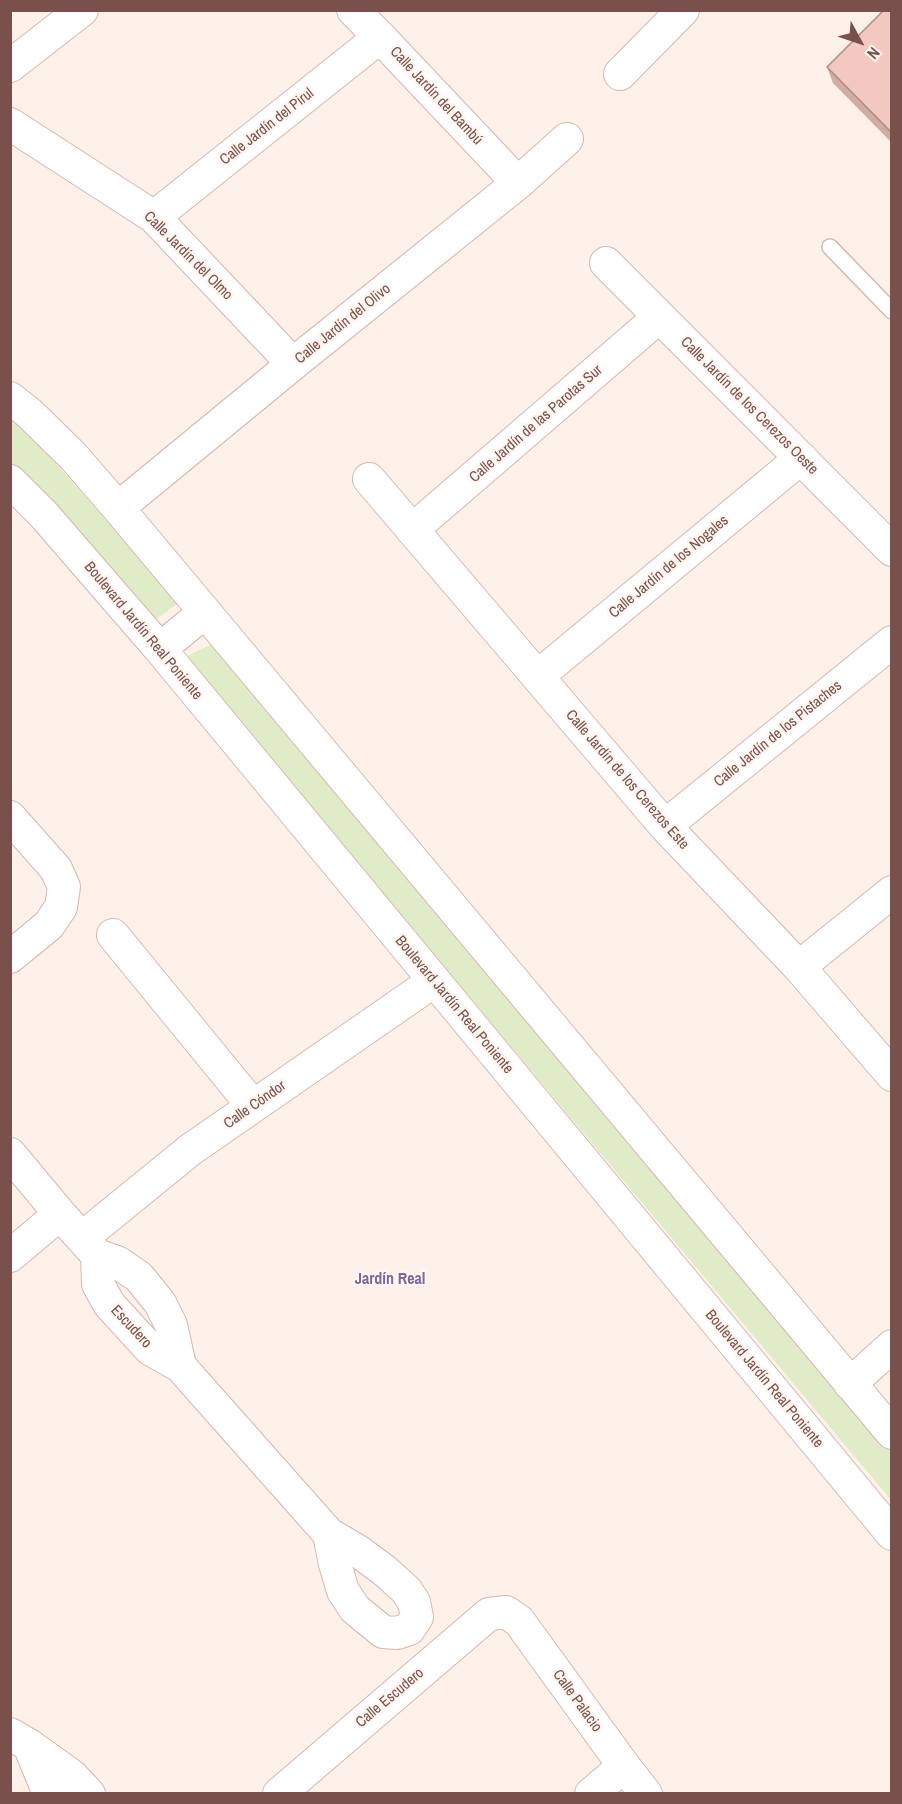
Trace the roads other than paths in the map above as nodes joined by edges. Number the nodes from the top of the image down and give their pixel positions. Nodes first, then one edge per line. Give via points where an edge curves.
1 (82, 10) edge
2 (353, 10) edge
3 (670, 15) edge
4 (380, 37) junction
5 (10, 66) edge
6 (620, 74) dead end
7 (10, 124) edge
8 (567, 139) dead end
9 (518, 183) junction
10 (154, 217) junction
11 (830, 248) dead end
12 (606, 263) dead end
13 (891, 311) edge
14 (659, 317) junction
15 (293, 364) junction
16 (10, 398) edge
17 (801, 458) junction
18 (369, 479) dead end
19 (10, 481) edge
20 (118, 508) junction
21 (412, 530) junction
22 (891, 550) edge
23 (205, 612) junction
24 (891, 642) edge
25 (160, 649) junction
26 (537, 676) junction
27 (10, 817) edge
28 (665, 826) junction
29 (891, 892) edge
30 (113, 935) dead end
31 (10, 957) edge
32 (799, 967) junction
33 (434, 981) junction
34 (891, 1075) edge
35 (253, 1106) junction
36 (10, 1154) edge
37 (60, 1214) junction
38 (89, 1247) junction
39 (10, 1256) edge
40 (891, 1346) edge
41 (850, 1384) junction
42 (890, 1429) edge
43 (329, 1534) dead end
44 (891, 1534) edge
45 (506, 1612) joint
46 (20, 1740) edge
47 (624, 1766) junction
48 (49, 1794) edge
49 (89, 1794) edge
50 (279, 1794) edge
51 (591, 1794) edge
52 (646, 1794) edge

1 - 5 street
2 - 4 street, Calle Jardín del Bambú
3 - 6 street
4 - 9 street, Calle Jardín del Bambú
4 - 10 street, Calle Jardín del Pirul
7 - 10 street, Calle Jardín del Olmo
8 - 9 street, Calle Jardín del Olivo
9 - 15 street, Calle Jardín del Olivo
10 - 15 street, Calle Jardín del Olmo
11 - 13 lane
12 - 14 street, Calle Jardín de los Cerezos Oeste
14 - 17 street, Calle Jardín de los Cerezos Oeste
14 - 21 street, Calle Jardín de las Parotas Sur
15 - 20 street, Calle Jardín del Olivo
16 - 20 street via 73,456
17 - 22 street, Calle Jardín de los Cerezos Oeste
17 - 26 street, Calle Jardín de los Nogales
18 - 21 street, Calle Jardín de los Cerezos Este
19 - 25 street, Boulevard Jardín Real Poniente
20 - 23 street
21 - 26 street, Calle Jardín de los Cerezos Este
23 - 25 street
23 - 41 street
24 - 28 street, Calle Jardín de los Pistaches
25 - 33 street, Boulevard Jardín Real Poniente
26 - 28 street, Calle Jardín de los Cerezos Este
27 - 31 street via 56,869 64,887 62,907 49,925
28 - 32 street, Calle Jardín de los Cerezos Este
29 - 32 street
30 - 35 street
32 - 34 street, Calle Jardín de los Cerezos Este
33 - 35 street, Calle Cóndor
33 - 44 street, Boulevard Jardín Real Poniente
35 - 38 street, Calle Cóndor via 190,1150
36 - 37 street
37 - 38 street
37 - 39 street
38 - 43 street, Escudero via 98,1284 109,1304 150,1349 180,1366
40 - 41 street
41 - 42 street
45 - 47 street, Calle Palacio via 519,1621
45 - 50 street, Calle Escudero via 489,1614
46 - 48 street
46 - 49 street via 71,1775
47 - 51 street
47 - 52 street, Calle Palacio

